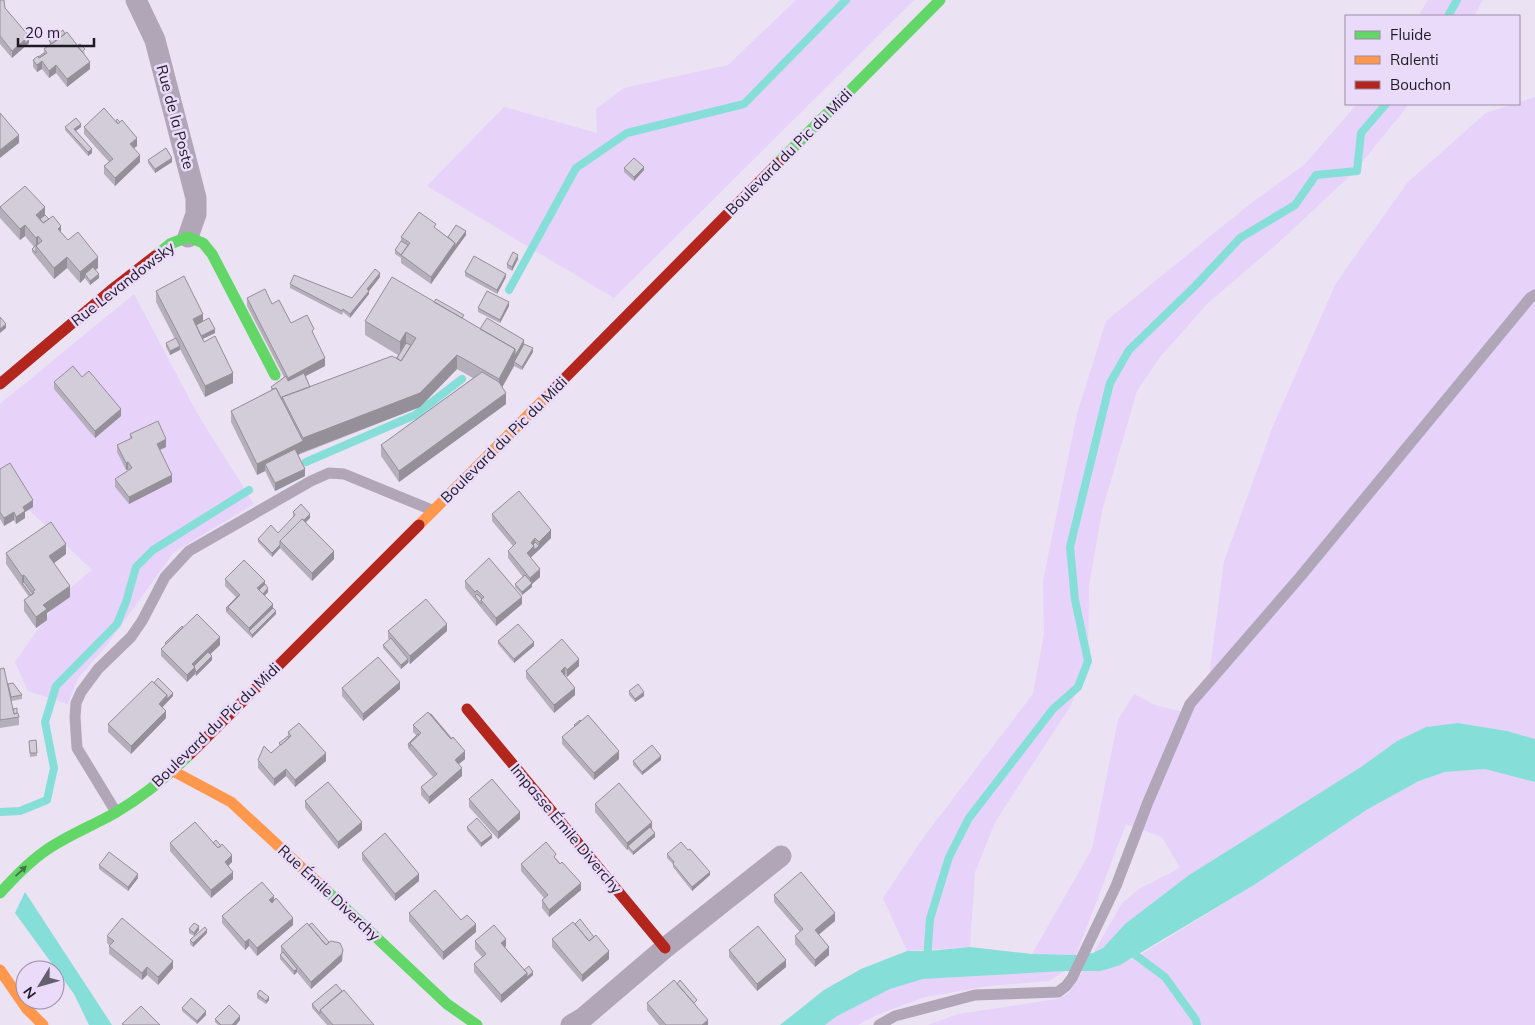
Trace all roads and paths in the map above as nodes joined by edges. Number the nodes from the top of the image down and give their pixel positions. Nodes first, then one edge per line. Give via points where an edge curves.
1 (136, 0) edge
2 (940, 0) edge
3 (188, 237) junction
4 (1535, 295) edge
5 (275, 375) dead end
6 (0, 384) edge
7 (433, 511) junction
8 (467, 709) dead end
9 (173, 771) junction
10 (116, 812) junction
11 (45, 851) junction
12 (781, 856) dead end
13 (18, 857) dead end
14 (0, 893) edge
15 (666, 948) junction
16 (0, 970) edge
17 (15, 992) edge
18 (7, 997) dead end
19 (15, 1002) edge
20 (28, 1010) edge
21 (43, 1025) edge
22 (477, 1025) edge
23 (571, 1025) edge
24 (879, 1025) edge

1 - 3 street, Rue de la Poste via 155,40 196,198 196,214
2 - 7 main road, Boulevard du Pic du Midi
3 - 5 main road, Rue Levandowsky via 202,243 212,254
3 - 6 main road, Rue Levandowsky via 170,244 115,287
4 - 24 lane via 1190,704 1116,886 1066,986 1058,992 975,996 895,1016
7 - 9 main road, Boulevard du Pic du Midi
7 - 10 lane via 344,474 329,473 189,551 165,577 131,637 98,669 76,703 78,748
8 - 15 main road, Impasse Émile Diverchy
9 - 10 main road, Boulevard du Pic du Midi
9 - 22 main road, Rue Émile Diverchy via 232,802 447,1004
10 - 11 main road, Boulevard du Pic du Midi
11 - 13 main road
14 -> 11 main road
12 - 15 street
15 - 23 street
16 - 17 main road
18 - 19 main road
20 - 21 main road

